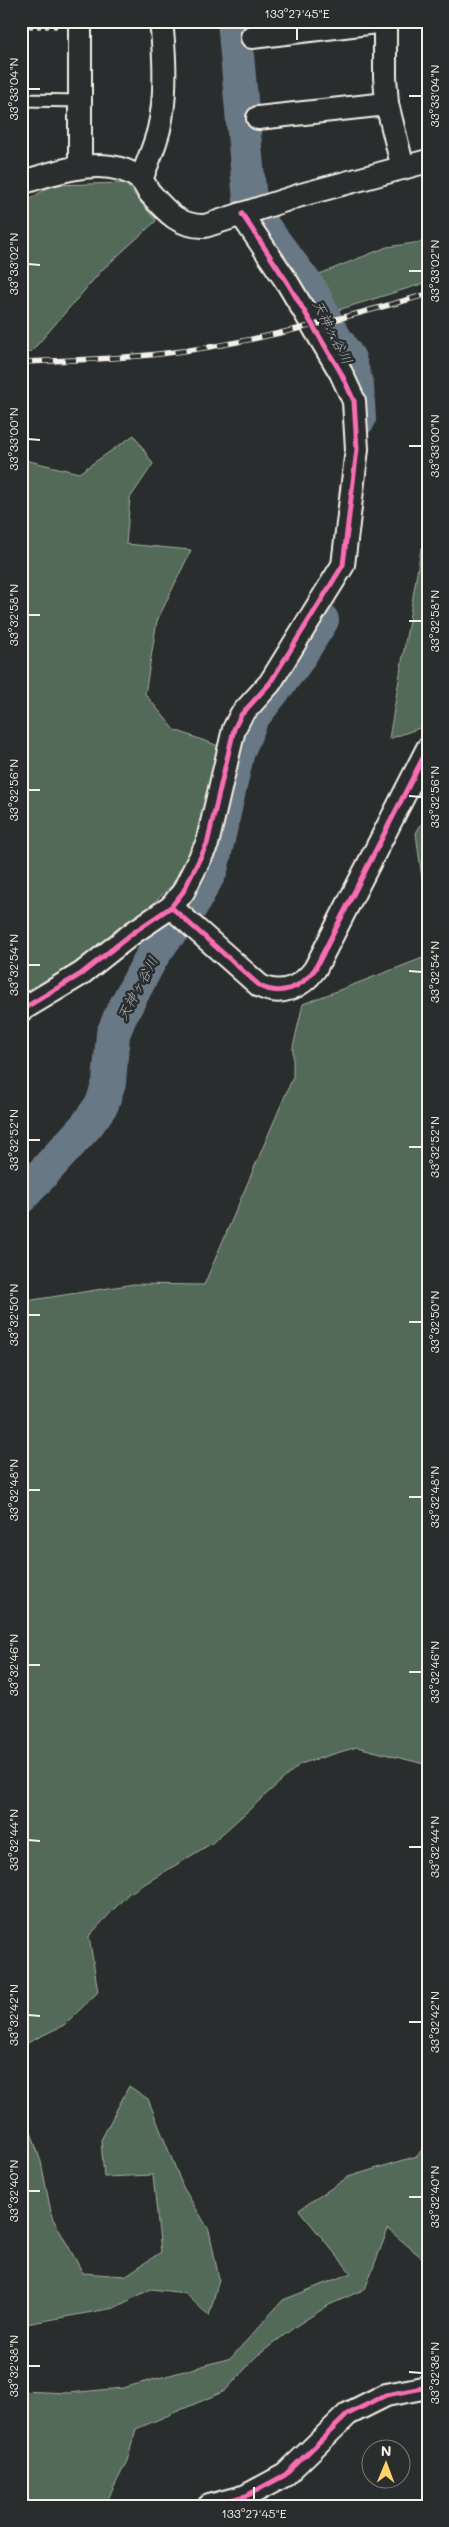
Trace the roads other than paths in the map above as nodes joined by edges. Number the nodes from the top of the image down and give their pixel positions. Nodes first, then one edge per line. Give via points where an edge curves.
1 (161, 21) edge
2 (385, 21) edge
3 (80, 24) edge
4 (252, 37) dead end
5 (21, 100) edge
6 (82, 101) junction
7 (388, 104) junction
8 (258, 118) dead end
9 (428, 161) edge
10 (80, 166) junction
11 (403, 168) junction
12 (141, 180) junction
13 (21, 183) edge
14 (249, 212) junction
15 (428, 748) edge
16 (179, 914) junction
17 (21, 1010) edge
18 (428, 2387) edge
19 (209, 2506) edge

1 - 12 street via 164,58 161,114
2 - 4 street
2 - 7 street
3 - 6 street
5 - 6 lane
6 - 10 street
7 - 8 street
7 - 11 street
9 - 11 street
10 - 12 street via 126,171
10 - 13 street
11 - 14 street
12 - 14 street via 169,215 192,227
14 - 16 street via 354,401 357,449 343,565 270,683 237,722 208,844
15 - 16 street via 308,979 296,987 269,991
16 - 17 street via 134,932 81,974
18 - 19 street via 386,2395 348,2414 285,2475 246,2496

